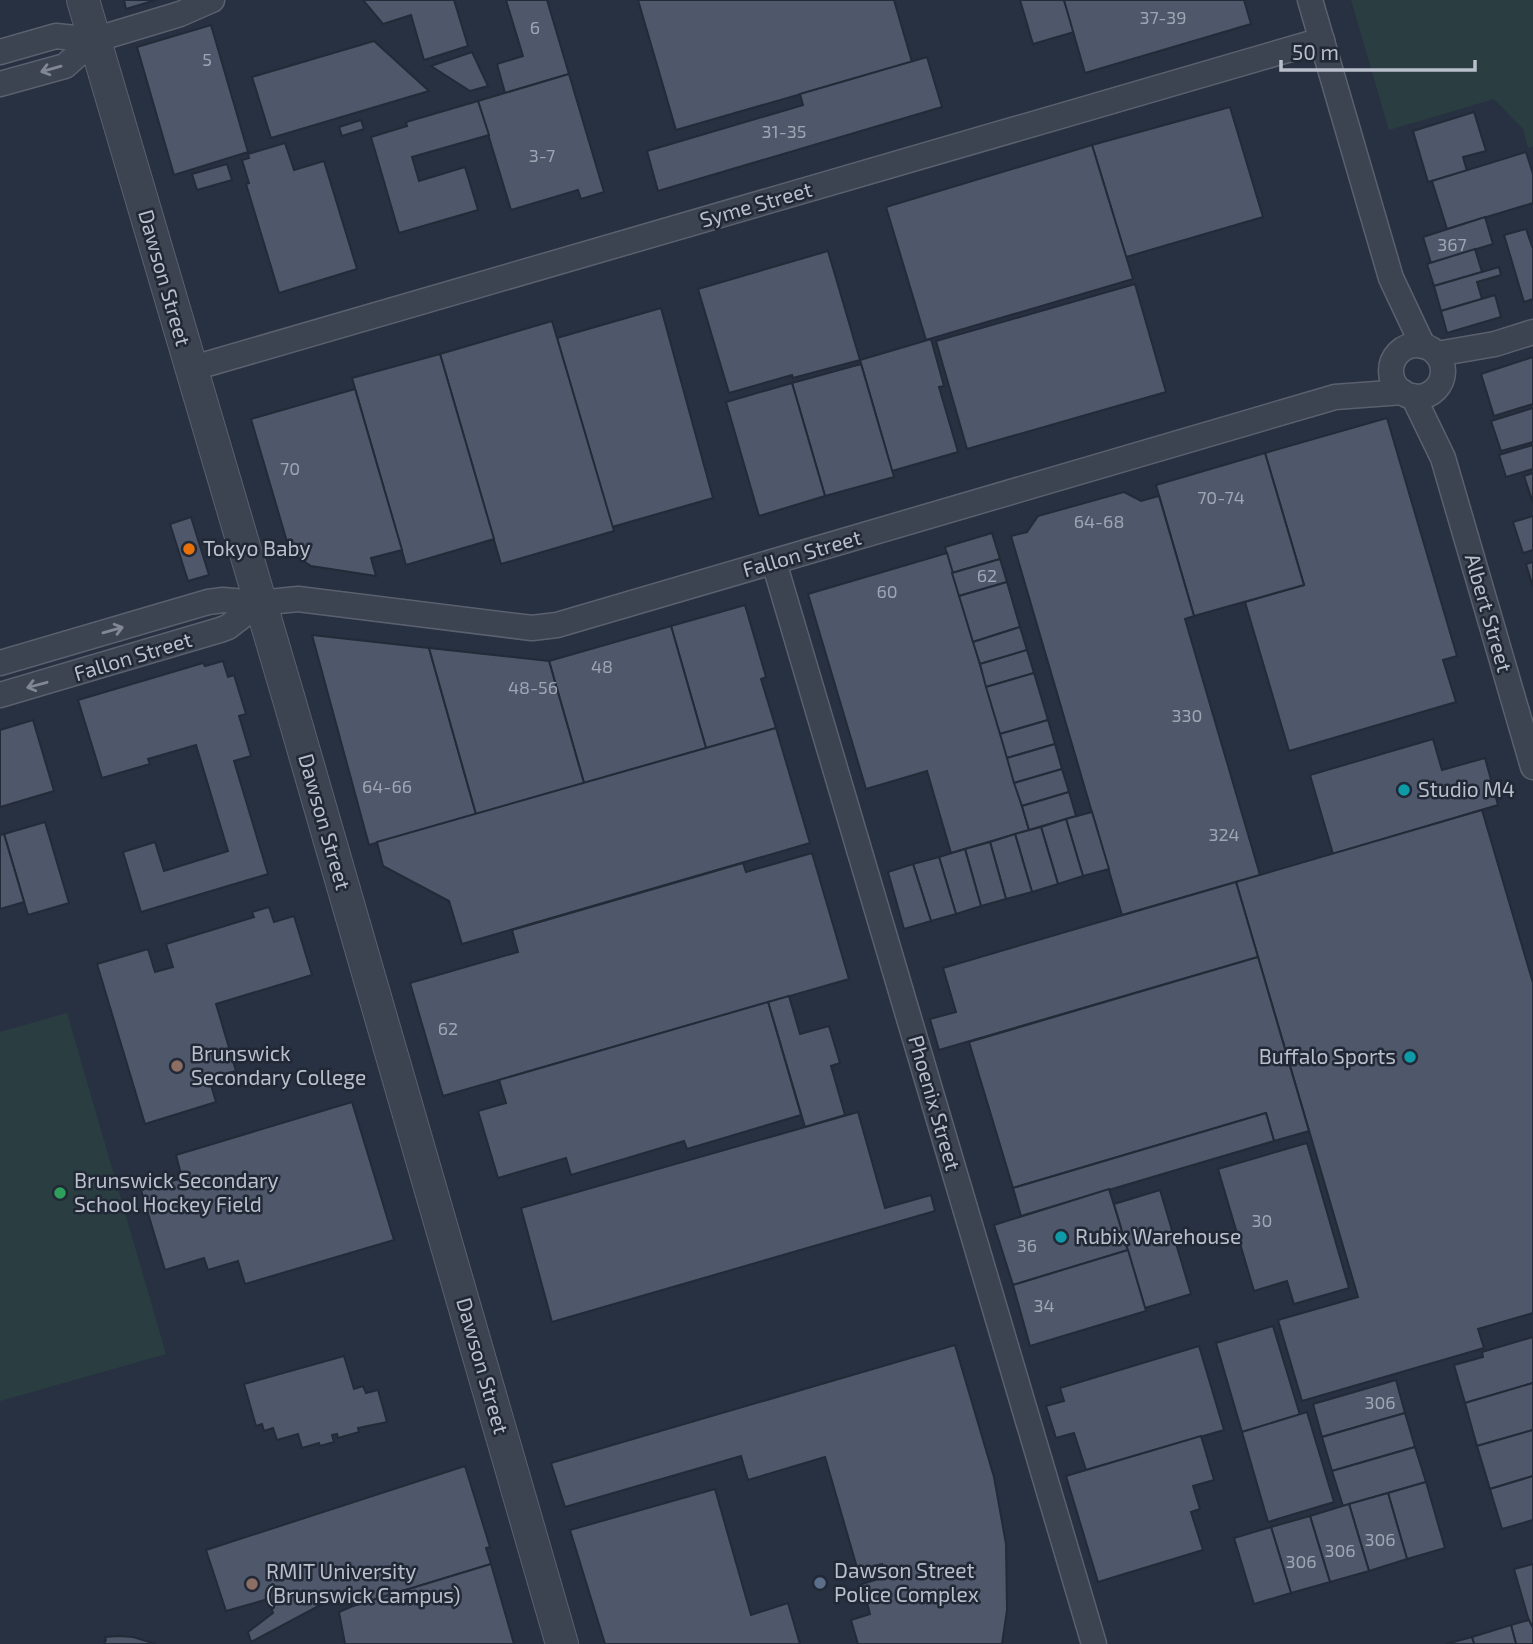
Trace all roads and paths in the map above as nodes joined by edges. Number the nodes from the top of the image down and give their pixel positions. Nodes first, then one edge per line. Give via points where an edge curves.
1 (83, 0) edge
2 (212, 0) edge
3 (1310, 0) edge
4 (94, 40) junction
5 (1322, 40) junction
6 (0, 52) edge
7 (0, 84) edge
8 (1391, 278) junction
9 (1533, 332) edge
10 (1395, 360) junction
11 (1435, 365) junction
12 (190, 369) junction
13 (1408, 394) junction
14 (1335, 397) junction
15 (1443, 458) junction
16 (774, 562) junction
17 (259, 603) junction
18 (0, 663) edge
19 (0, 695) edge
20 (1533, 767) edge
21 (562, 1644) edge
22 (1094, 1644) edge

1 - 4 street, Dawson Street
2 - 4 street
3 - 5 street, Albert Street
4 - 6 street via 56,36
4 -> 7 street via 65,66
4 - 12 street, Dawson Street
5 - 8 street, Albert Street
5 - 12 street, Syme Street
8 - 10 street, Albert Street
8 - 11 street, Albert Street
9 - 11 street
10 - 11 street via 1410,346
10 - 13 street via 1393,380
10 - 14 street, Fallon Street
11 - 13 street via 1426,395
11 - 15 street, Albert Street
12 - 17 street, Dawson Street
13 - 14 street, Fallon Street
13 - 15 street, Albert Street
14 - 16 street, Fallon Street
15 - 20 street, Albert Street
16 - 17 street, Fallon Street via 544,628 298,599
16 - 22 street, Phoenix Street
18 -> 17 street, Fallon Street via 208,602
17 -> 19 street, Fallon Street via 220,631
17 - 21 street, Dawson Street

